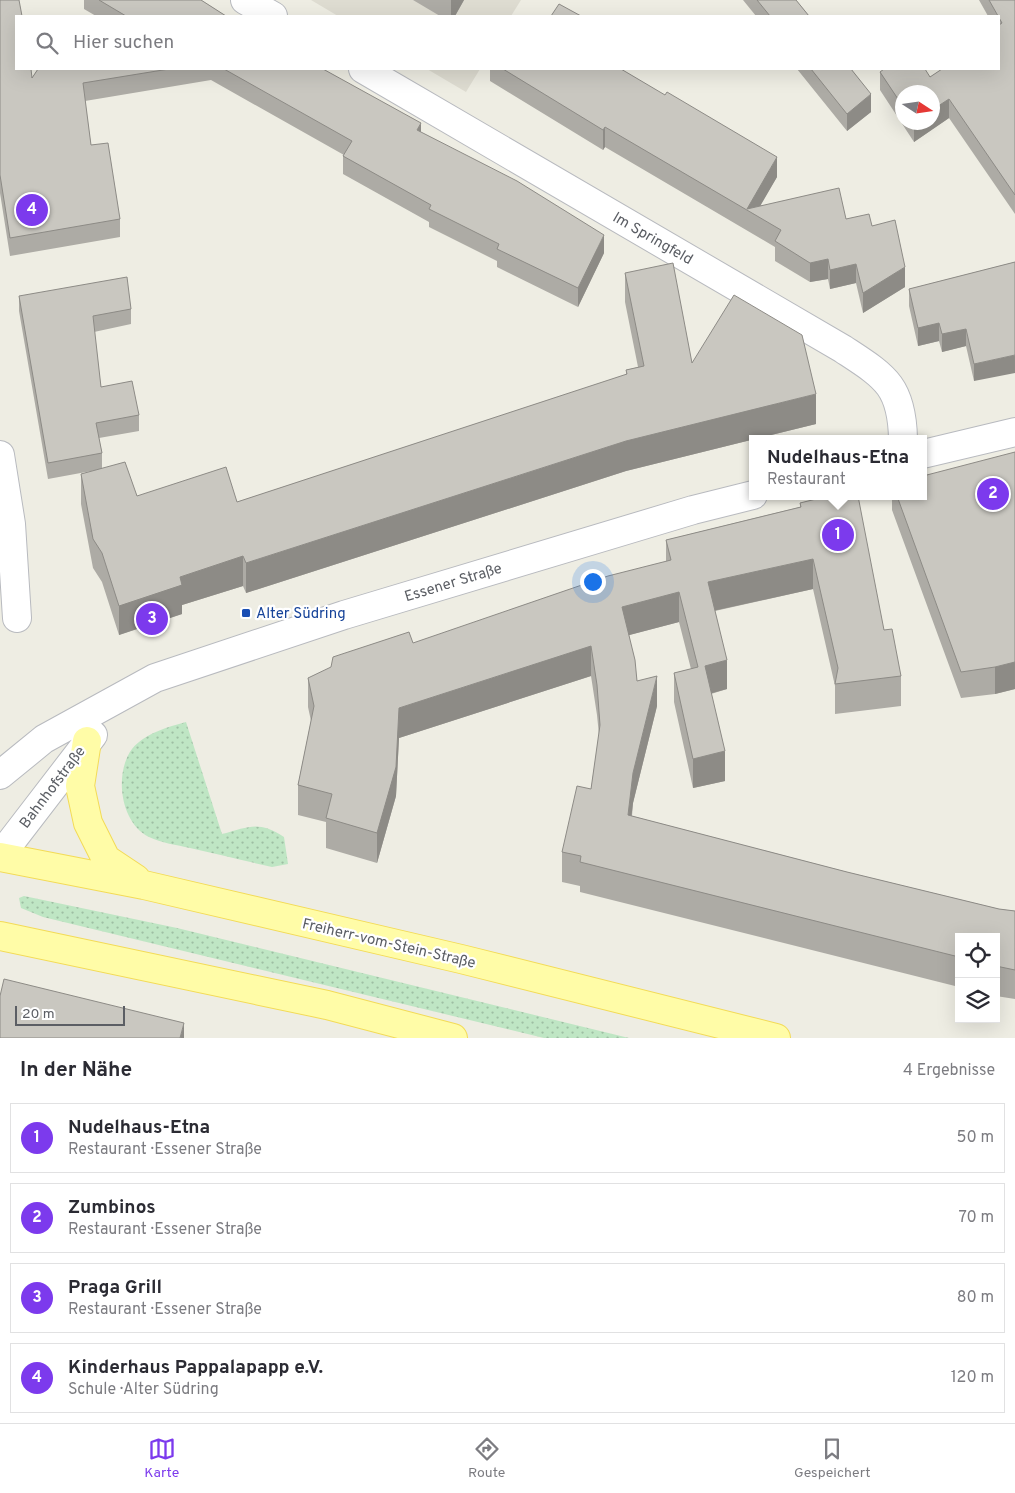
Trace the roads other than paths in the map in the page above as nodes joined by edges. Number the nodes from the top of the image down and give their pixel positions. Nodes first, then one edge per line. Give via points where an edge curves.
1 (246, 0) edge
2 (271, 15) edge
3 (365, 70) edge
4 (1015, 432) edge
5 (903, 435) edge
6 (927, 453) edge
7 (0, 454) edge
8 (749, 496) edge
9 (17, 618) dead end
10 (155, 678) junction
11 (87, 741) junction
12 (0, 775) edge
13 (0, 857) edge
14 (144, 884) junction
15 (0, 936) edge
16 (453, 1038) edge
17 (776, 1038) edge

1 - 2 street
3 - 5 street, Im Springfeld via 881,374 894,393 902,414
4 - 6 street
7 - 9 street via 11,524
8 - 10 street, Essener Straße via 683,512 344,615
10 - 11 street, Essener Straße
10 - 12 street, Essener Straße via 44,739
11 - 13 street, Bahnhofstraße
11 - 14 main road via 80,786 88,823 106,859
13 - 14 main road, Freiherr-vom-Stein-Straße
14 - 17 main road, Freiherr-vom-Stein-Straße
15 - 16 main road via 327,1005

